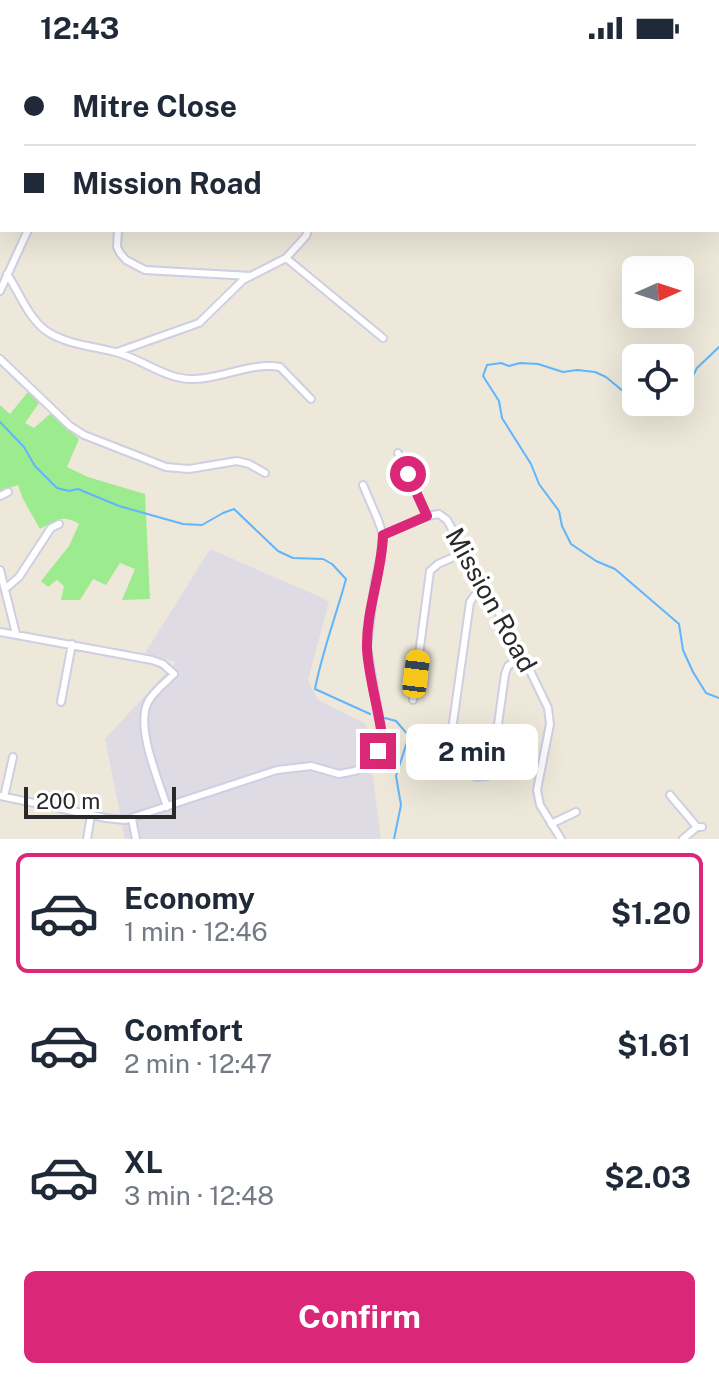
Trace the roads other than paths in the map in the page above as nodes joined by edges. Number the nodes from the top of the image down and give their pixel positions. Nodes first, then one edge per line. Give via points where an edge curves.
1 (27, 232) edge
2 (118, 232) edge
3 (307, 232) edge
4 (286, 258) junction
5 (7, 274) junction
6 (250, 276) junction
7 (0, 291) edge
8 (383, 338) dead end
9 (117, 352) junction
10 (0, 359) edge
11 (311, 399) dead end
12 (398, 453) dead end
13 (265, 473) dead end
14 (363, 485) dead end
15 (8, 492) dead end
16 (0, 496) edge
17 (427, 516) junction
18 (59, 524) dead end
19 (383, 535) junction
20 (465, 552) junction
21 (0, 570) edge
22 (5, 589) junction
23 (485, 589) junction
24 (0, 632) edge
25 (16, 634) junction
26 (72, 644) junction
27 (523, 656) junction
28 (413, 700) dead end
29 (61, 702) dead end
30 (13, 757) dead end
31 (670, 795) dead end
32 (2, 796) edge
33 (167, 807) junction
34 (576, 812) dead end
35 (91, 815) junction
36 (132, 819) junction
37 (551, 824) junction
38 (87, 839) edge
39 (136, 839) edge
40 (561, 839) edge
41 (683, 839) edge

1 - 5 street
2 - 6 street via 120,253 145,270
3 - 4 street
4 - 6 street
4 - 8 street
5 - 7 street
5 - 9 street via 45,330
6 - 9 street via 199,323
9 - 11 street via 192,380 280,367
10 - 13 street via 84,435 166,467 237,461
12 - 17 street
14 - 19 street
15 - 16 street
17 - 19 street, Mission Road
17 - 20 street, Mission Road via 443,516
18 - 22 street
19 - 33 street via 367,647 381,729 373,759 339,774 311,766 277,770
20 - 23 street, Mission Road
20 - 28 street via 430,571
21 - 22 street
22 - 25 street
23 - 27 street, Mission Road
23 - 27 street via 470,602 452,730 452,741 476,777 490,774 505,674
24 - 25 street
25 - 26 street
26 - 29 street
26 - 33 street via 159,662 174,674 154,694 143,722
27 - 37 street, Mission Road via 550,716 537,794
30 - 32 street
31 - 41 street via 697,830
32 - 35 street
33 - 36 street
34 - 37 street
35 - 36 street
35 - 38 street
36 - 39 street
37 - 40 street, Mission Road

